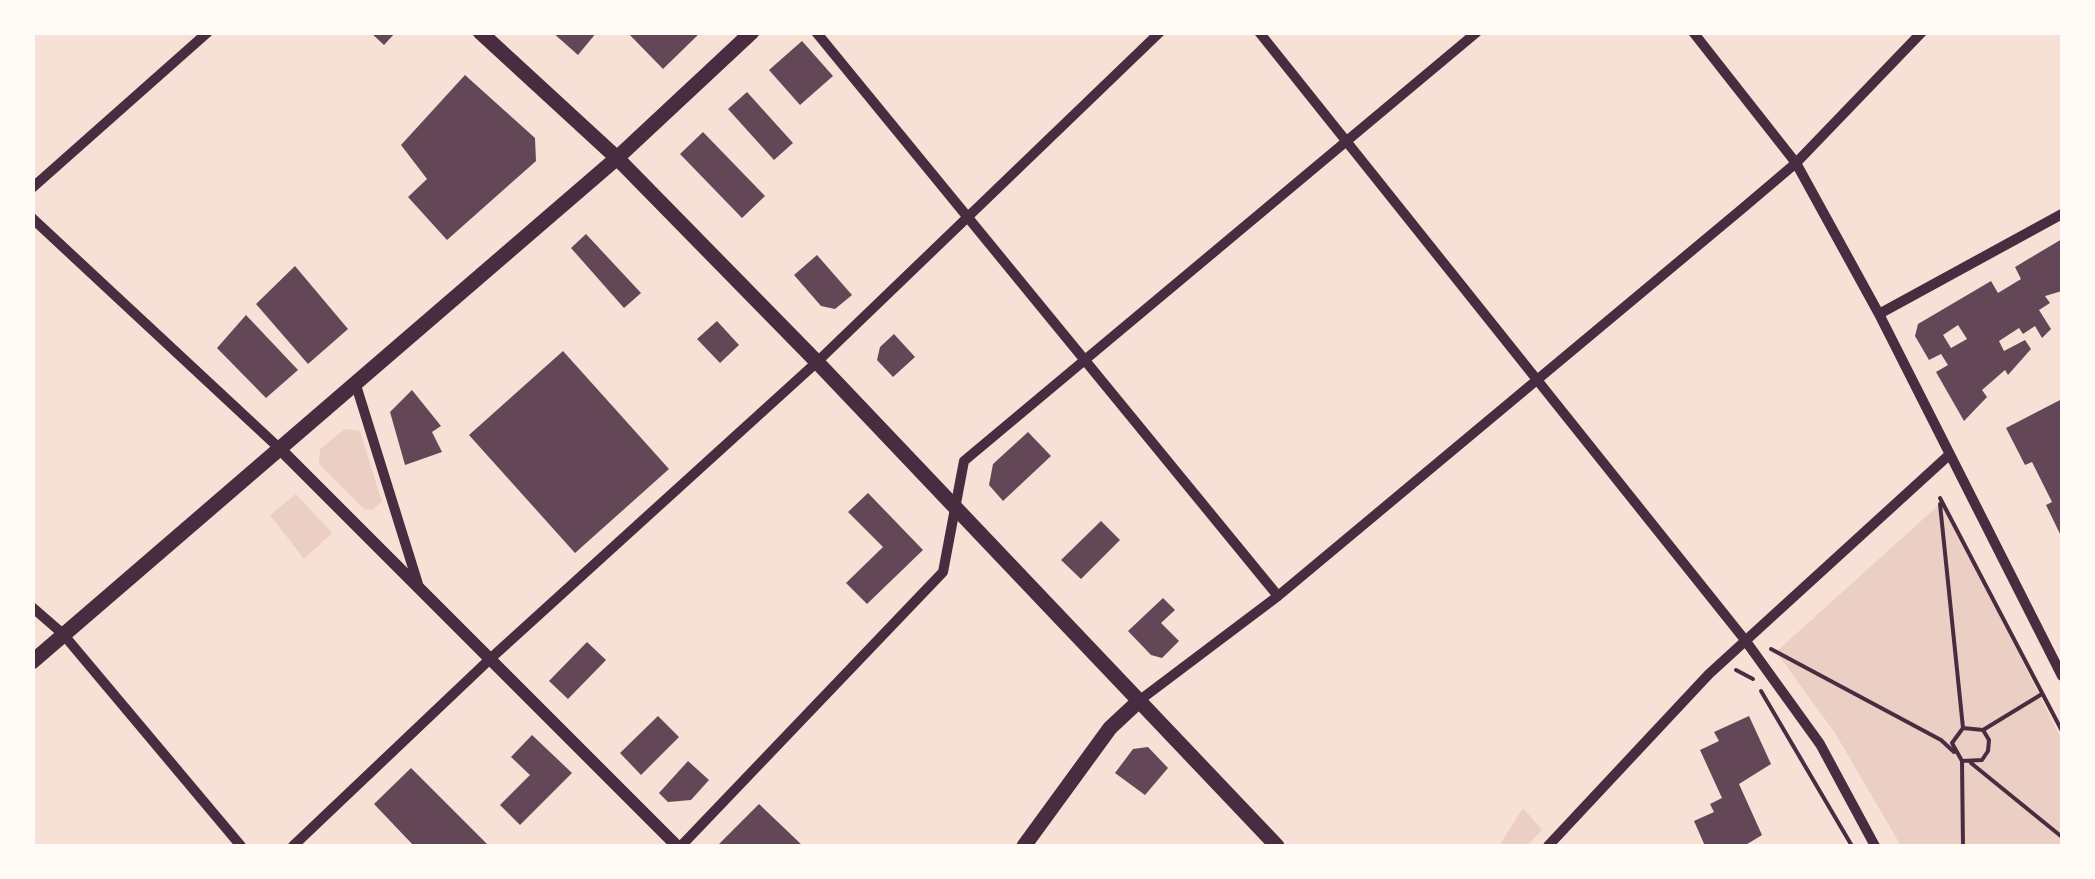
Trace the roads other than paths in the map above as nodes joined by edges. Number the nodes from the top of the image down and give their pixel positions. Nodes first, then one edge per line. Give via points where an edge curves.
1 (208, 32) edge
2 (480, 32) edge
3 (752, 32) edge
4 (816, 32) edge
5 (1160, 32) edge
6 (1260, 32) edge
7 (1477, 32) edge
8 (1693, 32) edge
9 (1922, 32) edge
10 (1347, 140) junction
11 (617, 158) junction
12 (1796, 163) junction
13 (32, 188) edge
14 (2062, 214) edge
15 (32, 218) edge
16 (968, 220) junction
17 (1879, 314) junction
18 (1086, 358) junction
19 (817, 362) junction
20 (1535, 378) junction
21 (354, 382) junction
22 (278, 447) junction
23 (1949, 455) junction
24 (954, 506) junction
25 (418, 584) junction
26 (1278, 596) junction
27 (32, 607) edge
28 (63, 634) junction
29 (1744, 640) junction
30 (490, 659) junction
31 (32, 662) edge
32 (2062, 676) edge
33 (1140, 700) junction
34 (241, 846) edge
35 (293, 846) edge
36 (679, 846) edge
37 (1024, 846) edge
38 (1277, 846) edge
39 (1548, 846) edge
40 (1875, 846) edge

1 - 13 street
2 - 11 main road
3 - 11 main road
4 - 16 street
5 - 16 street
6 - 10 street
7 - 10 street
8 - 12 street
9 - 12 street
10 - 18 street
10 - 20 street
11 - 19 main road
11 - 21 main road
12 - 17 street
12 - 20 street
14 - 17 street
15 - 22 street
16 - 18 street
16 - 19 street
17 - 23 street
18 - 24 street via 964,461
18 - 26 street
19 - 24 main road
19 - 30 street
20 - 26 street
20 - 29 street
21 - 22 main road
21 - 25 street
22 - 25 street
22 - 28 main road
23 - 29 street
23 - 32 street
24 - 33 main road
24 - 36 street via 943,572
25 - 30 street
26 - 33 street
27 - 28 street
28 - 31 main road
28 - 34 street
29 - 39 street
29 - 40 street via 1820,744
30 - 35 street
30 - 36 street
33 - 37 main road via 1110,728
33 - 38 main road

